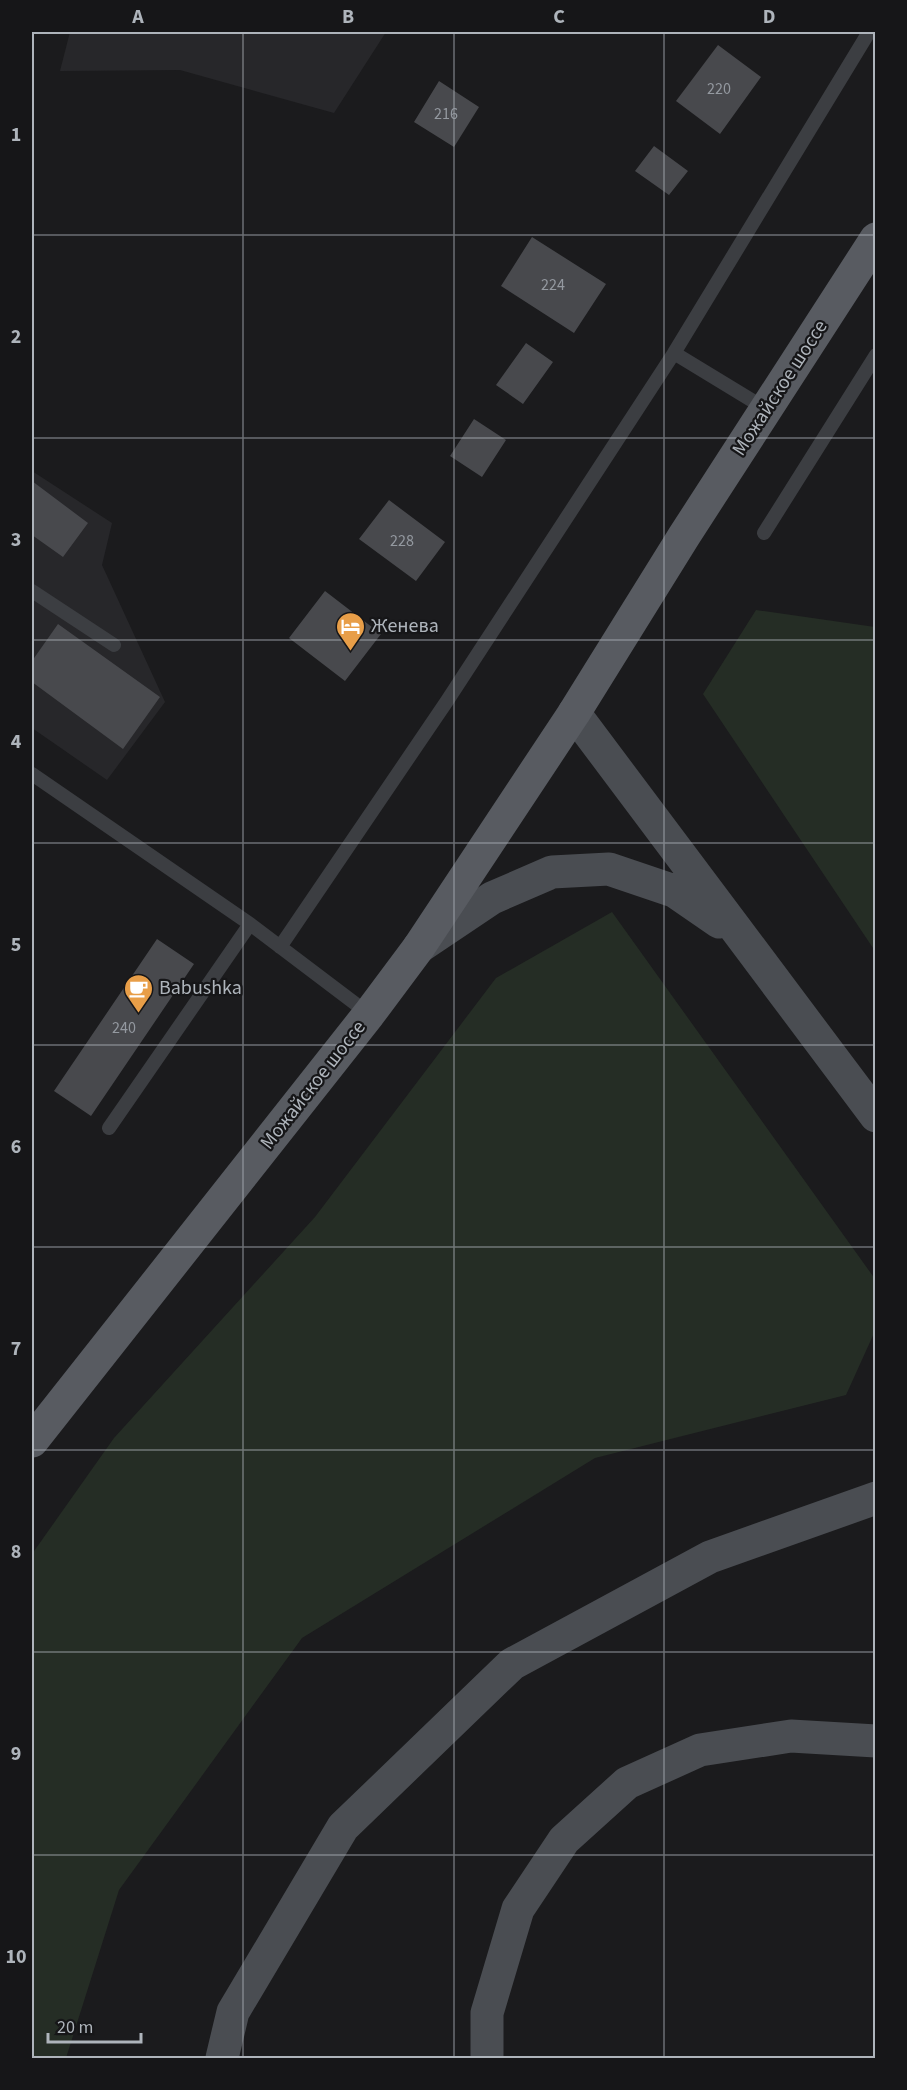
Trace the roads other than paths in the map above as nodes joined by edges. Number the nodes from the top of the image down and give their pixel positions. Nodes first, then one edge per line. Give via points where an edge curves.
1 (869, 32) edge
2 (876, 239) edge
3 (675, 352) junction
4 (876, 355) edge
5 (766, 409) junction
6 (764, 533) dead end
7 (32, 591) edge
8 (114, 645) dead end
9 (574, 713) junction
10 (32, 774) edge
11 (250, 924) junction
12 (743, 939) junction
13 (280, 946) junction
14 (419, 947) junction
15 (369, 1014) junction
16 (876, 1116) edge
17 (110, 1128) dead end
18 (32, 1441) edge
19 (876, 1498) edge
20 (876, 1741) edge
21 (222, 2058) edge
22 (487, 2058) edge

1 - 3 lane
2 - 5 main road, Можайское шоссе
3 - 5 lane
3 - 13 lane via 447,701
4 - 6 lane
5 - 9 main road, Можайское шоссе
7 - 8 lane
9 - 12 main road
9 - 14 main road, Можайское шоссе
10 - 11 lane
11 - 13 lane
11 - 17 lane
12 - 14 main road via 674,891 609,869 552,872 492,898
12 - 16 main road
13 - 15 lane
14 - 15 main road, Можайское шоссе
15 - 18 main road, Можайское шоссе
19 - 21 main road via 710,1557 512,1664 343,1827 234,2012
20 - 22 main road via 791,1736 700,1750 627,1783 564,1839 518,1909 487,2013

